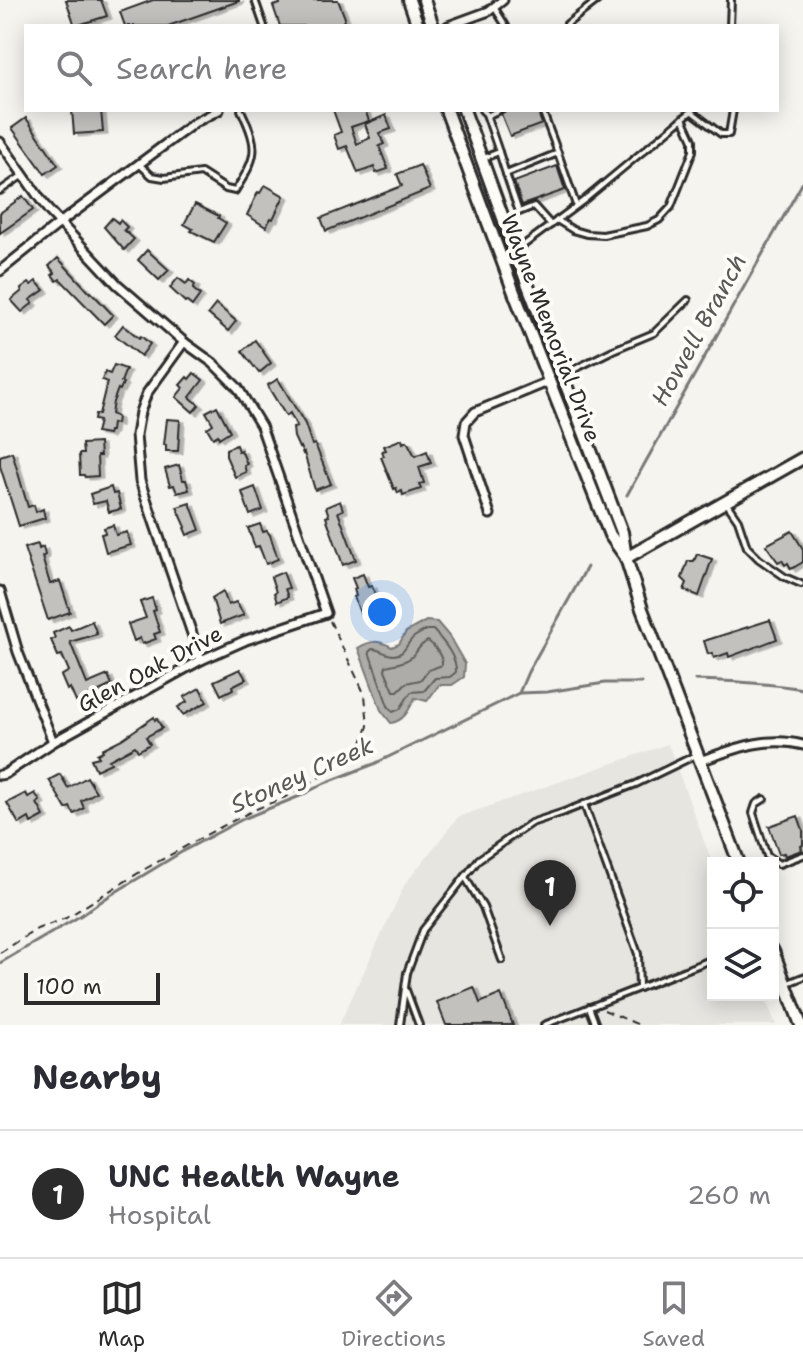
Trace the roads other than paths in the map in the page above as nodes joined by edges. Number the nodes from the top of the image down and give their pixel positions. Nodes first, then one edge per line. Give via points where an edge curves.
1 (255, 0) edge
2 (409, 0) edge
3 (424, 0) edge
4 (503, 0) edge
5 (598, 0) edge
6 (731, 0) edge
7 (494, 7) junction
8 (263, 24) edge
9 (417, 24) edge
10 (432, 24) edge
11 (453, 24) edge
12 (505, 24) edge
13 (567, 24) edge
14 (730, 24) edge
15 (215, 112) edge
16 (242, 112) edge
17 (467, 112) edge
18 (484, 112) edge
19 (495, 112) edge
20 (543, 112) edge
21 (691, 112) edge
22 (693, 112) edge
23 (733, 112) edge
24 (448, 114) edge
25 (487, 116) junction
26 (683, 118) junction
27 (0, 142) edge
28 (499, 152) junction
29 (558, 153) junction
30 (481, 159) junction
31 (139, 164) junction
32 (506, 174) junction
33 (23, 175) junction
34 (0, 191) edge
35 (577, 206) junction
36 (519, 212) junction
37 (502, 217) junction
38 (557, 220) junction
39 (61, 222) junction
40 (551, 225) junction
41 (515, 251) junction
42 (0, 271) edge
43 (688, 300) dead end
44 (184, 342) junction
45 (562, 376) junction
46 (550, 381) junction
47 (803, 458) edge
48 (726, 502) junction
49 (490, 514) dead end
50 (626, 558) junction
51 (801, 584) dead end
52 (0, 591) edge
53 (201, 660) junction
54 (53, 742) junction
55 (803, 745) edge
56 (699, 758) junction
57 (0, 775) edge
58 (764, 799) dead end
59 (584, 804) junction
60 (803, 855) edge
61 (737, 857) edge
62 (465, 877) junction
63 (502, 960) dead end
64 (707, 961) edge
65 (779, 966) edge
66 (803, 977) edge
67 (786, 984) junction
68 (404, 986) junction
69 (639, 988) junction
70 (589, 1007) junction
71 (400, 1025) edge
72 (419, 1025) edge
73 (544, 1025) edge
74 (596, 1025) edge
75 (801, 1025) edge

1 - 8 lane
2 - 9 main road
3 - 10 main road
4 - 7 street
5 - 13 lane
6 - 14 lane
7 - 11 street
7 - 12 lane
15 - 31 street
16 - 31 lane via 255,151 235,191 201,173 164,178 152,176
17 - 30 main road, Wayne Memorial Drive
18 - 25 lane
19 - 25 lane
20 - 29 lane
21 - 26 lane
22 - 23 lane via 721,134 729,134
24 - 46 main road, Wayne Memorial Drive
25 - 28 lane
26 - 35 lane
26 - 38 lane via 693,151 671,207 659,220 603,235 573,230
27 - 33 street
28 - 30 lane
28 - 32 lane
29 - 32 lane
29 - 35 lane
30 - 37 main road, Wayne Memorial Drive
31 - 39 street
32 - 36 lane
33 - 34 lane
33 - 39 street
35 - 38 lane
36 - 37 lane
36 - 40 lane via 534,206
37 - 41 main road, Wayne Memorial Drive
38 - 40 lane
39 - 42 street
39 - 44 street via 117,284
40 - 41 lane
41 - 45 main road, Wayne Memorial Drive
43 - 45 lane via 654,333
44 - 53 street via 147,393 136,435 140,481
44 - 53 street, Glen Oak Drive via 238,388 261,426 326,613
45 - 50 main road, Wayne Memorial Drive via 622,532
46 - 49 street via 475,412 466,422 464,435
46 - 50 main road, Wayne Memorial Drive via 610,535
47 - 48 main road
48 - 50 main road
48 - 51 lane via 747,547
50 - 56 main road, Wayne Memorial Drive
52 - 54 street
53 - 54 street, Glen Oak Drive
54 - 57 street, Glen Oak Drive
55 - 56 street via 763,741
56 - 59 lane
56 - 61 main road, Wayne Memorial Drive
58 - 60 lane via 753,813 767,856 779,864
59 - 62 lane via 531,823 479,859
59 - 69 lane via 638,954
62 - 63 lane via 483,907
62 - 68 lane via 423,930
64 - 69 lane
65 - 67 main road
66 - 67 lane
67 - 75 main road
68 - 71 lane
68 - 72 lane
69 - 70 lane
70 - 73 lane
70 - 74 lane

